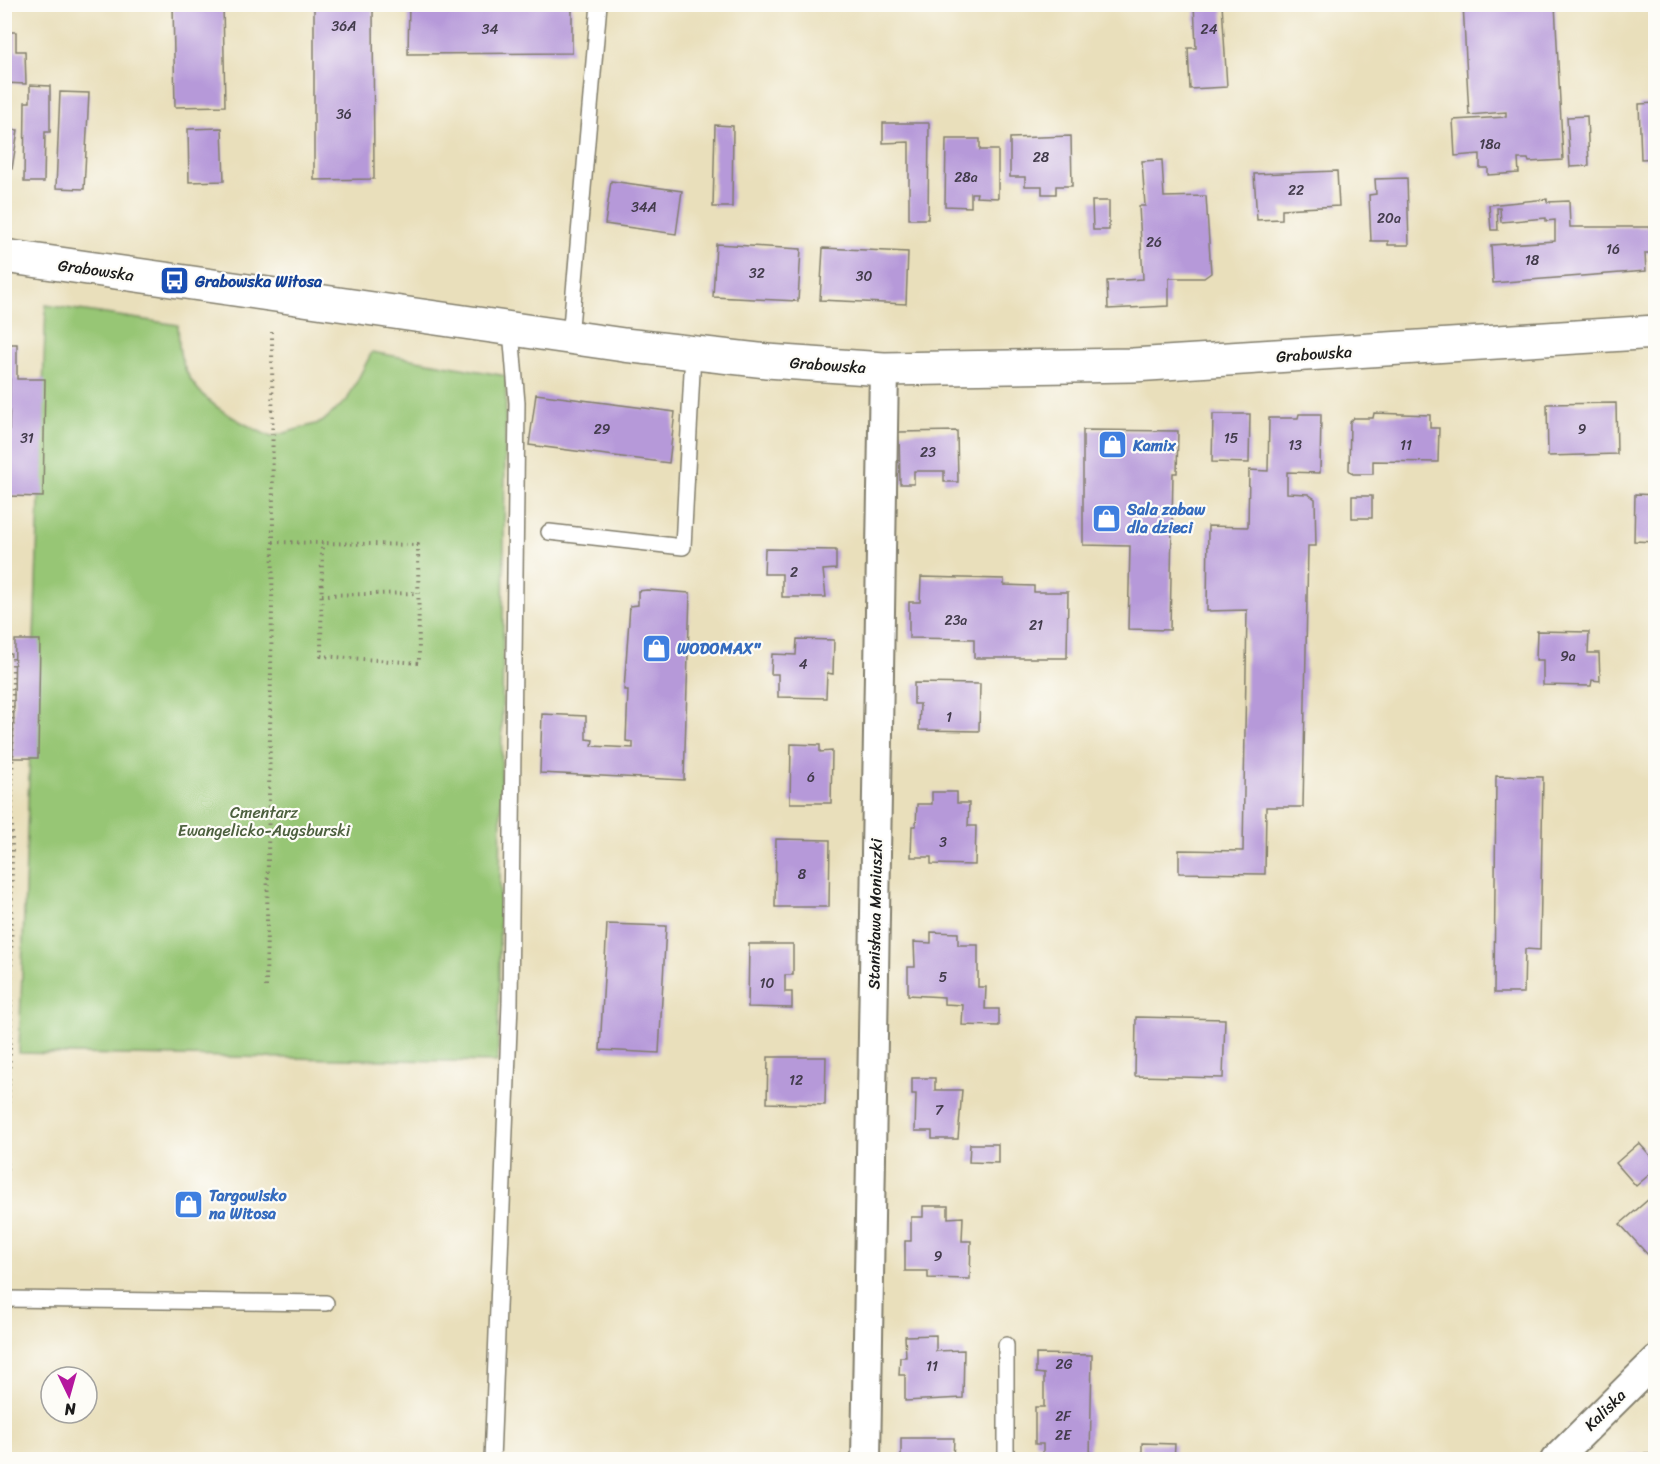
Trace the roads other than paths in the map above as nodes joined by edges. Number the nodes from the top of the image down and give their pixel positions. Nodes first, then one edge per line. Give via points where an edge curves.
1 (599, 4) edge
2 (5, 257) edge
3 (512, 330) junction
4 (1656, 332) edge
5 (570, 338) junction
6 (693, 353) junction
7 (884, 369) junction
8 (549, 532) dead end
9 (4, 1299) edge
10 (326, 1303) dead end
11 (1006, 1345) dead end
12 (1656, 1360) edge
13 (492, 1460) edge
14 (866, 1460) edge
15 (1006, 1460) edge
16 (1555, 1460) edge

1 - 5 lane
2 - 3 street, Grabowska
3 - 5 street, Grabowska
3 - 13 lane via 518,403 510,1003
4 - 7 street, Grabowska via 1133,365
5 - 6 street, Grabowska
6 - 7 street, Grabowska
6 - 8 lane via 683,547
7 - 14 street, Stanisława Moniuszki
9 - 10 lane
11 - 15 lane
12 - 16 street, Kaliska

